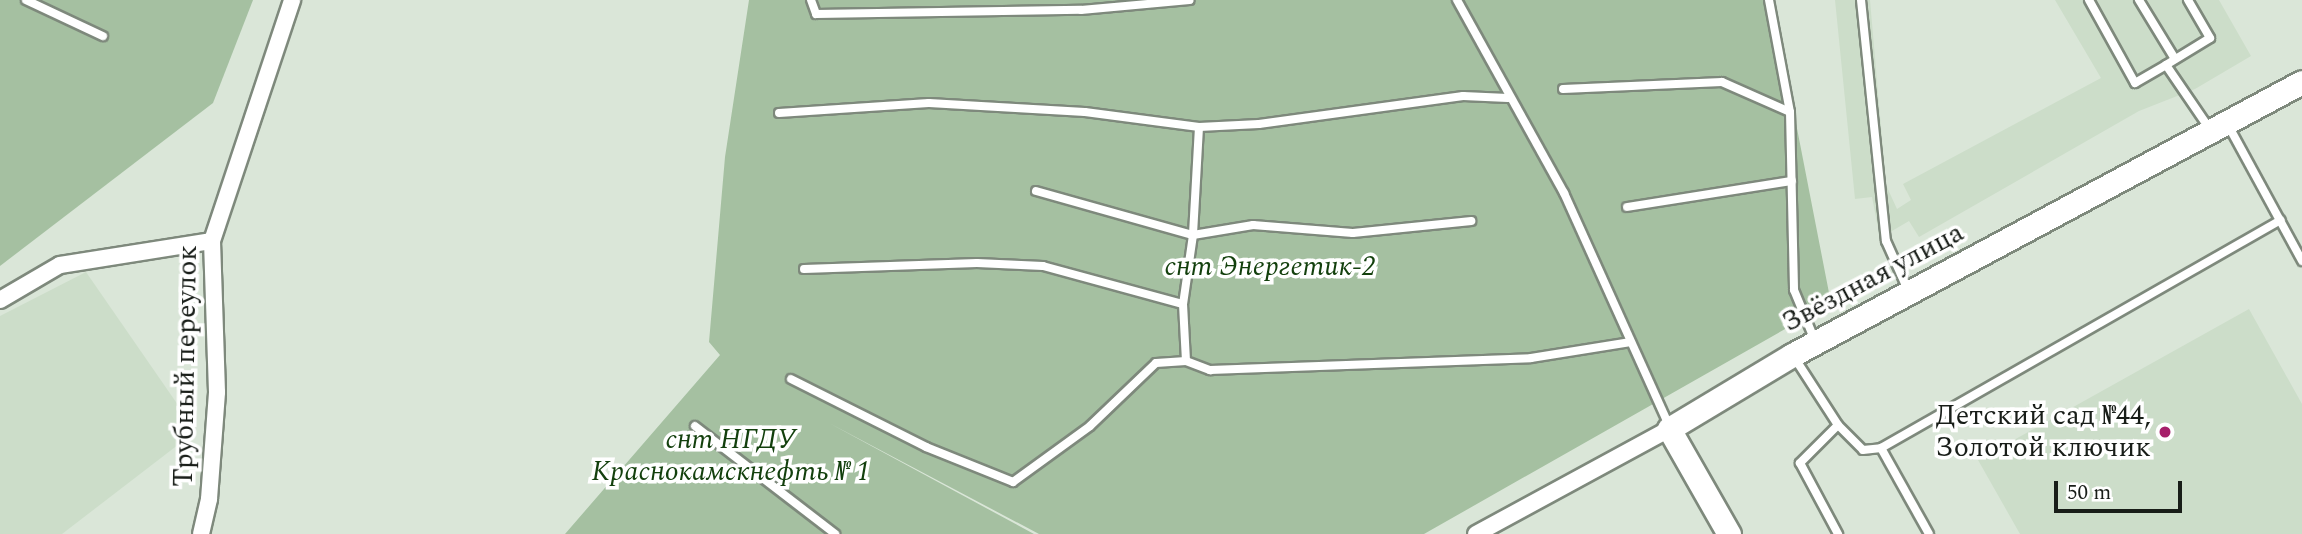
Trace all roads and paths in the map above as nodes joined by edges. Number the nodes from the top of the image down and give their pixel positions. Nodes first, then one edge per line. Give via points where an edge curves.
1 (26, 0) edge
2 (292, 0) edge
3 (811, 0) edge
4 (1190, 0) edge
5 (1457, 0) edge
6 (1769, 0) edge
7 (1861, 0) edge
8 (2090, 0) edge
9 (2139, 0) edge
10 (2188, 0) edge
11 (103, 36) dead end
12 (2175, 59) junction
13 (2166, 65) junction
14 (2302, 82) edge
15 (1563, 89) dead end
16 (1508, 98) junction
17 (1790, 112) junction
18 (779, 113) dead end
19 (1199, 127) junction
20 (2219, 127) junction
21 (1792, 181) junction
22 (1035, 191) dead end
23 (1627, 207) dead end
24 (2280, 220) junction
25 (1471, 221) dead end
26 (1193, 235) junction
27 (212, 241) junction
28 (2302, 261) edge
29 (804, 269) dead end
30 (1909, 293) junction
31 (0, 300) edge
32 (1183, 304) junction
33 (1631, 342) junction
34 (1815, 342) junction
35 (1792, 355) junction
36 (1186, 361) junction
37 (791, 379) dead end
38 (1838, 425) junction
39 (695, 426) dead end
40 (1670, 429) junction
41 (1881, 447) junction
42 (201, 534) edge
43 (835, 534) edge
44 (1476, 534) edge
45 (1729, 534) edge
46 (1838, 534) edge
47 (1929, 534) edge

1 - 11 lane
2 - 27 street, Трубный переулок
3 - 4 lane via 816,14 1080,10
5 - 16 lane
6 - 17 lane
7 - 30 lane via 1886,241
8 - 13 lane via 2135,83
9 - 12 lane
10 - 12 lane via 2210,38
12 - 13 lane
13 - 20 lane
14 - 20 street, Звёздная улица
15 - 17 lane via 1722,82
16 - 19 lane via 1463,96 1259,124
16 - 33 lane via 1564,193
17 - 21 lane
18 - 19 lane via 929,103 1085,112
19 - 26 lane
20 - 24 lane
20 - 30 street, Звёздная улица
21 - 23 lane
21 - 34 lane via 1794,290
22 - 26 lane
24 - 28 lane
24 - 41 lane
25 - 26 lane via 1353,233 1253,225
26 - 32 lane
27 - 31 street via 60,265
27 - 42 street, Трубный переулок via 217,392 209,499
29 - 32 lane via 977,263 1043,266
30 - 34 street, Звёздная улица
32 - 36 lane
33 - 36 lane via 1531,358 1210,369
33 - 40 lane
34 - 35 street, Звёздная улица
35 - 38 lane
35 - 40 street, Звёздная улица
36 - 37 lane via 1156,363 1090,426 1013,482 926,447
38 - 41 lane via 1863,450
38 - 46 lane via 1800,463
39 - 43 lane
40 - 44 street, Звёздная улица
40 - 45 street
41 - 47 lane

